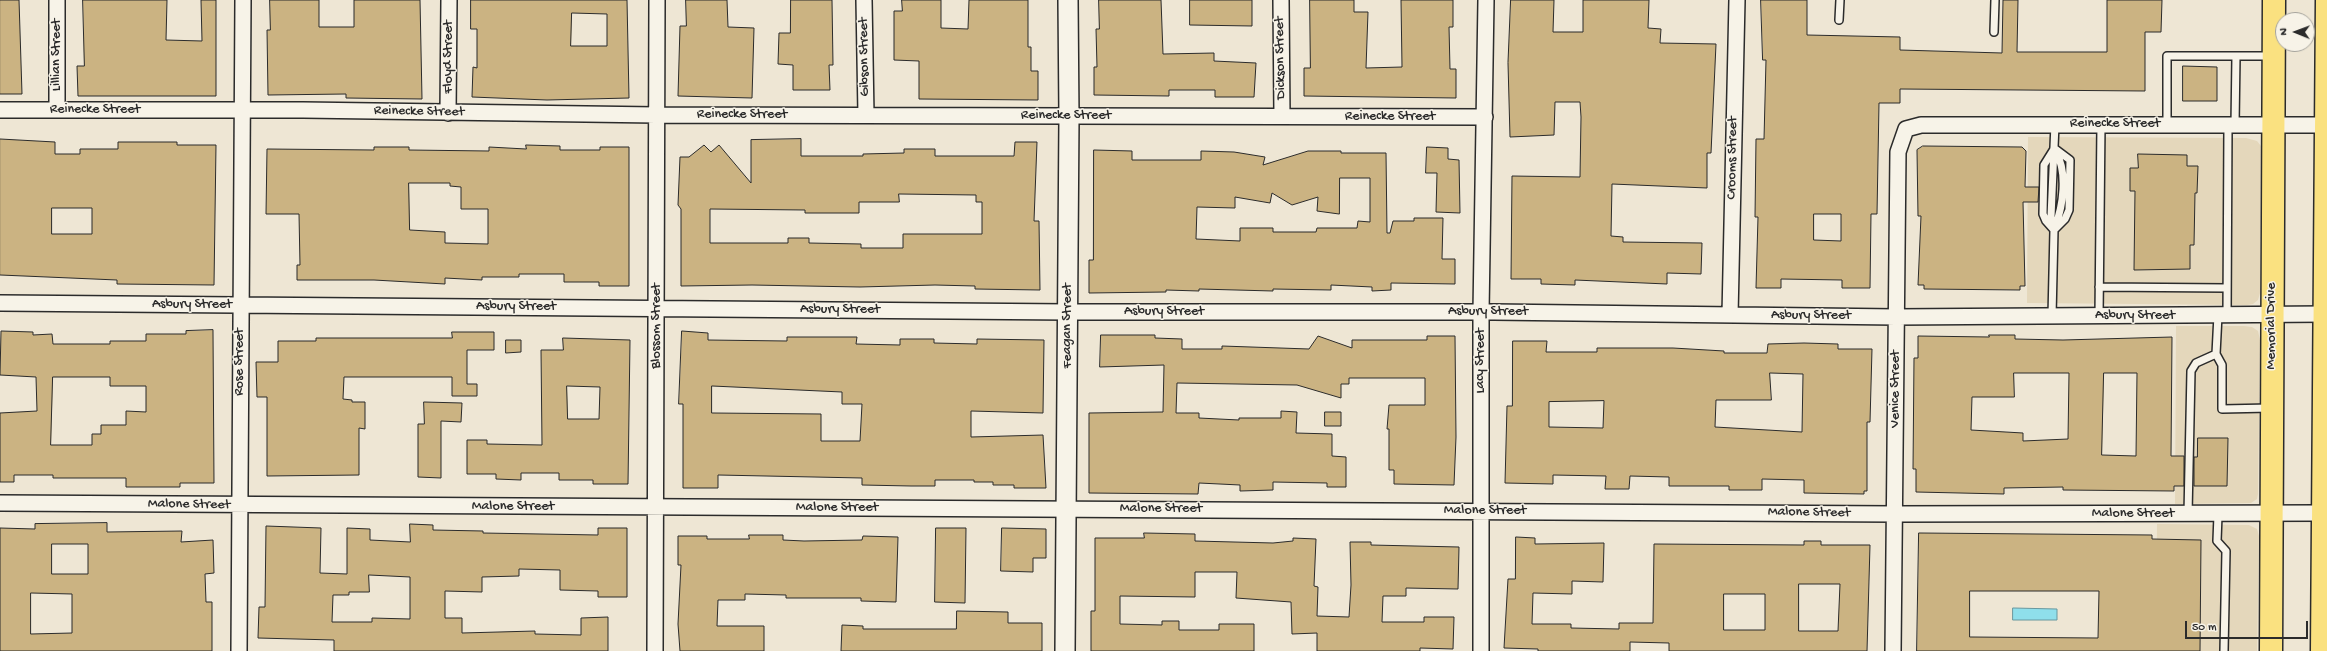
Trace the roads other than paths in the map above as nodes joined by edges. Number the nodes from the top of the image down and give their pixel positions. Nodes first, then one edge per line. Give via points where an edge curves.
1 (57, 0) edge
2 (243, 0) edge
3 (449, 0) edge
4 (656, 0) edge
5 (864, 0) edge
6 (1068, 0) edge
7 (1281, 0) edge
8 (1486, 0) edge
9 (1737, 0) edge
10 (1840, 0) edge
11 (1995, 0) edge
12 (2274, 0) edge
13 (2327, 0) edge
14 (1839, 20) dead end
15 (1994, 32) dead end
16 (2236, 56) junction
17 (2273, 56) junction
18 (0, 110) edge
19 (57, 110) junction
20 (242, 110) junction
21 (448, 113) junction
22 (656, 115) junction
23 (866, 115) junction
24 (1282, 116) junction
25 (1070, 117) junction
26 (1485, 118) junction
27 (2055, 124) junction
28 (2101, 124) junction
29 (2167, 124) junction
30 (2232, 125) junction
31 (2273, 125) junction
32 (2325, 125) junction
33 (1906, 129) joint
34 (2054, 148) junction
35 (2054, 230) junction
36 (2099, 287) junction
37 (2227, 288) junction
38 (0, 303) edge
39 (240, 305) junction
40 (657, 308) junction
41 (1068, 312) junction
42 (1481, 312) junction
43 (2272, 314) junction
44 (2326, 314) edge
45 (1730, 315) junction
46 (2222, 315) junction
47 (2052, 316) junction
48 (2099, 316) junction
49 (1896, 317) junction
50 (2216, 354) junction
51 (2326, 361) edge
52 (2272, 408) junction
53 (0, 503) edge
54 (240, 506) junction
55 (656, 507) junction
56 (1067, 508) junction
57 (1481, 512) junction
58 (2325, 513) edge
59 (1895, 514) junction
60 (2188, 514) junction
61 (2218, 514) junction
62 (2272, 514) junction
63 (2325, 562) edge
64 (239, 651) edge
65 (655, 651) edge
66 (1065, 651) edge
67 (1481, 651) edge
68 (1893, 651) edge
69 (2224, 651) edge
70 (2271, 651) edge
71 (2322, 651) edge

1 - 19 street, Lillian Street
2 - 20 street, Rose Street
3 - 21 street, Floyd Street
4 - 22 street, Blossom Street
5 - 23 street, Gibson Street
6 - 25 street, Feagan Street
7 - 24 street, Dickson Street
8 - 26 street, Lacy Street
9 - 45 street, Crooms Street
10 - 14 lane
11 - 15 lane
12 - 17 main road, Memorial Drive
13 - 32 main road
16 - 17 lane
16 - 29 lane via 2167,56
16 - 30 lane
17 - 31 main road, Memorial Drive
18 - 19 street, Reinecke Street
19 - 20 street, Reinecke Street
20 - 21 street, Reinecke Street
20 - 39 street, Rose Street
21 - 22 street, Reinecke Street
22 - 23 street, Reinecke Street
22 - 40 street, Blossom Street
23 - 25 street, Reinecke Street
24 - 25 street, Reinecke Street
24 - 26 street, Reinecke Street
25 - 41 street, Feagan Street
26 - 42 street, Lacy Street
27 - 28 street, Reinecke Street
27 - 33 street, Reinecke Street via 1921,125
27 - 34 lane
28 - 29 street, Reinecke Street
28 - 36 lane
29 - 30 street, Reinecke Street
30 - 31 street, Reinecke Street
30 - 37 lane
31 - 32 street, Reinecke Street
31 - 43 main road, Memorial Drive
32 - 44 main road
33 - 49 street, Venice Street via 1898,152
34 - 35 lane via 2051,217
34 - 35 lane via 2070,160 2069,210 2065,219
35 - 47 lane
36 - 37 lane
36 - 48 lane
37 - 46 lane
38 - 39 street, Asbury Street
39 - 40 street, Asbury Street
39 - 54 street, Rose Street
40 - 41 street, Asbury Street
40 - 55 street, Blossom Street
41 - 42 street, Asbury Street
41 - 56 street, Feagan Street
42 - 45 street, Asbury Street
42 - 57 street, Lacy Street
43 - 44 street, Asbury Street
43 - 46 street, Asbury Street
43 - 52 main road, Memorial Drive
44 - 51 main road
45 - 49 street, Asbury Street
46 - 48 street, Asbury Street
46 - 50 lane
47 - 48 street, Asbury Street
47 - 49 street, Asbury Street
49 - 59 street, Venice Street
50 - 52 lane via 2222,365 2222,409
50 - 60 lane via 2196,363 2191,371
51 - 58 main road
52 - 62 main road, Memorial Drive
53 - 54 street, Malone Street
54 - 55 street, Malone Street
54 - 64 street, Rose Street
55 - 56 street, Malone Street
55 - 65 street, Blossom Street
56 - 57 street, Malone Street
56 - 66 street, Feagan Street
57 - 59 street, Malone Street
57 - 67 street, Lacy Street
58 - 62 street, Malone Street
58 - 63 main road
59 - 60 street, Malone Street
59 - 68 street, Venice Street
60 - 61 street, Malone Street
61 - 62 street, Malone Street
61 - 69 lane via 2217,541 2226,551
62 - 70 main road, Memorial Drive
63 - 71 main road

